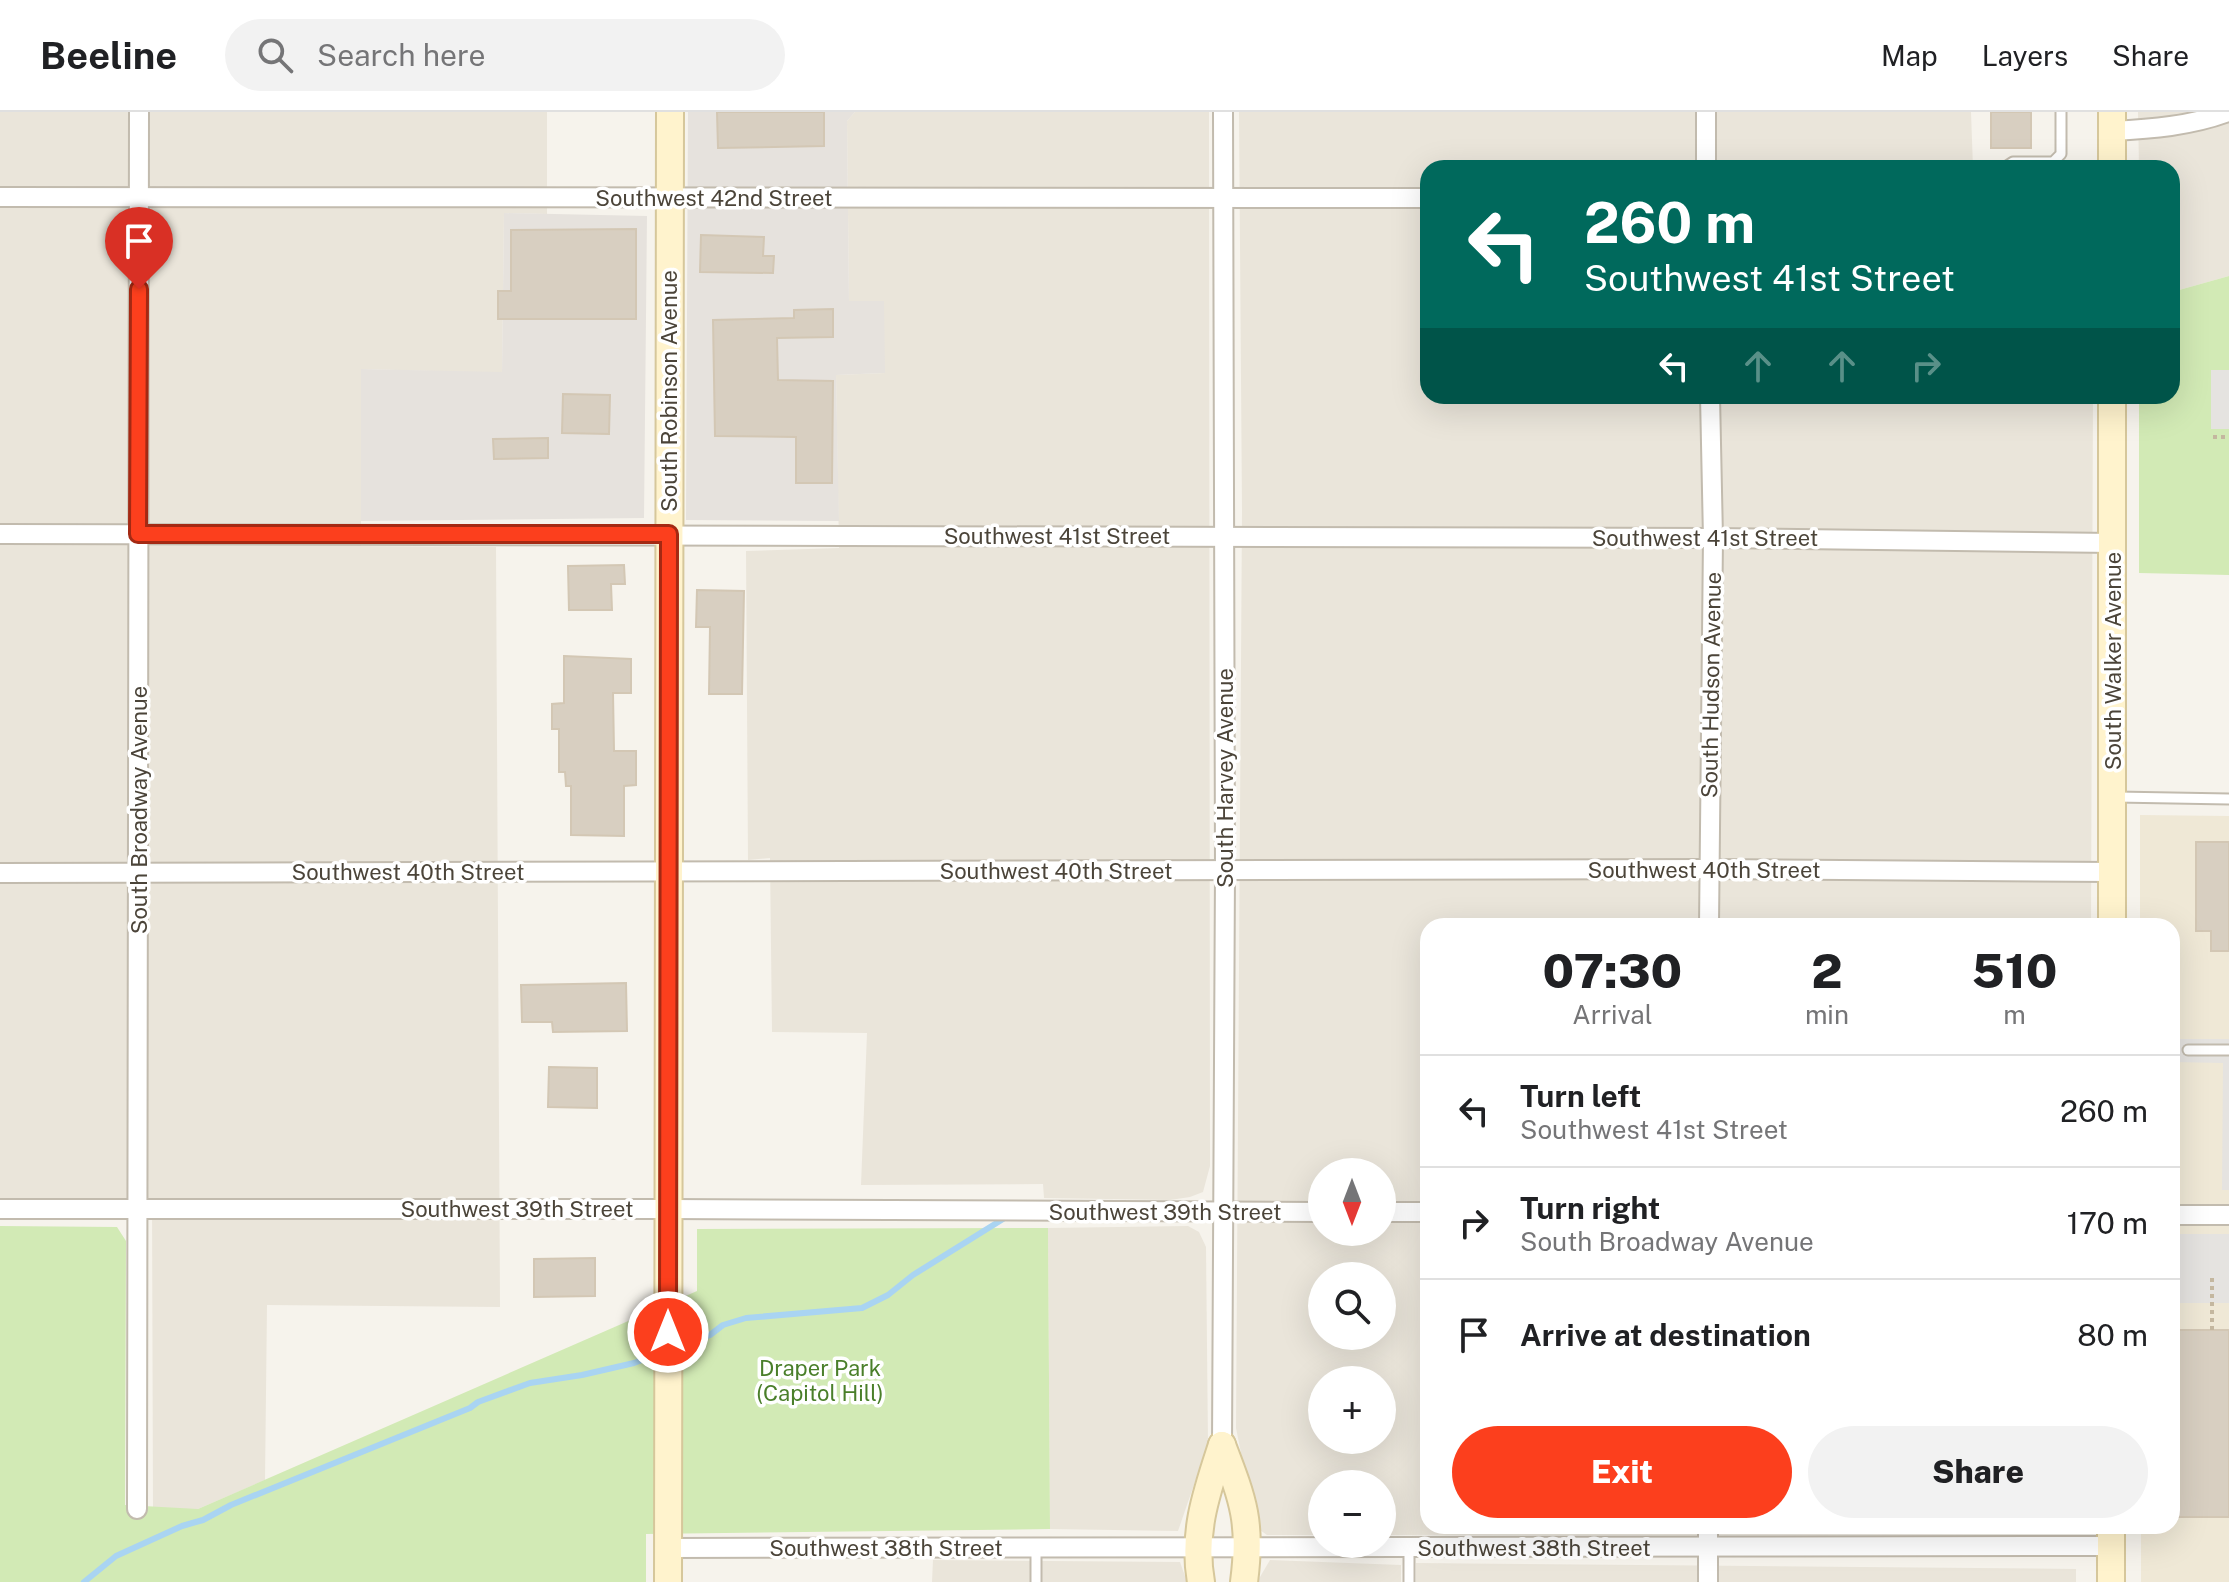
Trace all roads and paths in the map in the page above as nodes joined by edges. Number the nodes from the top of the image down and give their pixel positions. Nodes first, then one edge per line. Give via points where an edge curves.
1 (139, 112) edge
2 (670, 112) edge
3 (1223, 112) edge
4 (1706, 112) edge
5 (2061, 112) edge
6 (2228, 112) edge
7 (2112, 121) edge
8 (1706, 160) edge
9 (2055, 160) edge
10 (2112, 160) edge
11 (0, 197) edge
12 (139, 197) junction
13 (670, 198) junction
14 (1223, 198) junction
15 (1420, 198) edge
16 (1710, 404) edge
17 (2112, 404) edge
18 (2213, 437) dead end
19 (2229, 437) edge
20 (0, 534) edge
21 (138, 534) junction
22 (669, 534) junction
23 (1224, 536) junction
24 (1713, 538) junction
25 (2113, 543) junction
26 (2112, 797) junction
27 (2229, 799) edge
28 (1709, 869) junction
29 (669, 871) junction
30 (1225, 871) junction
31 (2112, 872) junction
32 (0, 873) edge
33 (139, 873) junction
34 (1709, 918) edge
35 (2112, 918) edge
36 (2188, 1050) dead end
37 (2229, 1050) edge
38 (0, 1209) edge
39 (669, 1209) junction
40 (139, 1210) junction
41 (1308, 1212) edge
42 (1396, 1212) edge
43 (1420, 1212) edge
44 (1223, 1213) junction
45 (2180, 1215) edge
46 (2229, 1215) edge
47 (2212, 1278) dead end
48 (2212, 1330) dead end
49 (1222, 1445) junction
50 (137, 1509) dead end
51 (1708, 1534) edge
52 (2111, 1536) edge
53 (668, 1548) junction
54 (1036, 1548) junction
55 (1197, 1548) junction
56 (1247, 1548) junction
57 (1409, 1548) junction
58 (1708, 1548) junction
59 (668, 1582) edge
60 (1036, 1582) edge
61 (1201, 1582) edge
62 (1244, 1582) edge
63 (1409, 1582) edge
64 (1708, 1582) edge
65 (2111, 1582) edge

1 - 12 street, South Broadway Avenue
2 - 13 street, South Robinson Avenue
3 - 14 street, South Harvey Avenue
4 - 8 street
5 - 9 lane via 2061,154
6 - 7 street via 2151,129
7 - 10 street
11 - 12 street, Southwest 42nd Street
12 - 13 street, Southwest 42nd Street
12 - 21 street, South Broadway Avenue
13 - 14 street, Southwest 42nd Street
13 - 22 street, South Robinson Avenue
14 - 15 street, Southwest 42nd Street
14 - 23 street, South Harvey Avenue
16 - 24 street, South Hudson Avenue
17 - 25 street, South Walker Avenue
18 - 19 path
20 - 21 street, Southwest 41st Street
21 - 22 street, Southwest 41st Street
21 - 33 street, South Broadway Avenue
22 - 23 street, Southwest 41st Street
22 - 29 street, South Robinson Avenue
23 - 24 street, Southwest 41st Street
23 - 30 street, South Harvey Avenue
24 - 25 street, Southwest 41st Street
24 - 28 street, South Hudson Avenue
25 - 26 street, South Walker Avenue
26 - 27 lane
26 - 31 street, South Walker Avenue
28 - 30 street, Southwest 40th Street
28 - 31 street, Southwest 40th Street
28 - 34 street, South Hudson Avenue
29 - 30 street, Southwest 40th Street
29 - 33 street, Southwest 40th Street
29 - 39 street, South Robinson Avenue
30 - 44 street, South Harvey Avenue
31 - 35 street, South Walker Avenue
32 - 33 street, Southwest 40th Street
33 - 40 street, South Broadway Avenue
36 - 37 lane
38 - 40 street, Southwest 39th Street
39 - 40 street, Southwest 39th Street
39 - 44 street, Southwest 39th Street
39 - 53 street, South Robinson Avenue
40 - 50 street, South Broadway Avenue
41 - 44 street, Southwest 39th Street
42 - 43 street
44 - 49 street, South Harvey Avenue
45 - 46 street
47 - 48 path
49 - 55 street, South Harvey Avenue via 1203,1501
49 - 56 street, South Harvey Avenue via 1246,1513
51 - 58 street
52 - 58 street, Southwest 38th Street
52 - 65 street
53 - 54 street, Southwest 38th Street
53 - 59 street, South Robinson Avenue
54 - 55 street, Southwest 38th Street
54 - 60 lane
55 - 56 street, Southwest 38th Street
55 - 61 street, South Harvey Avenue
56 - 57 street, Southwest 38th Street
56 - 62 street, South Harvey Avenue
57 - 58 street, Southwest 38th Street
57 - 63 lane
58 - 64 street

